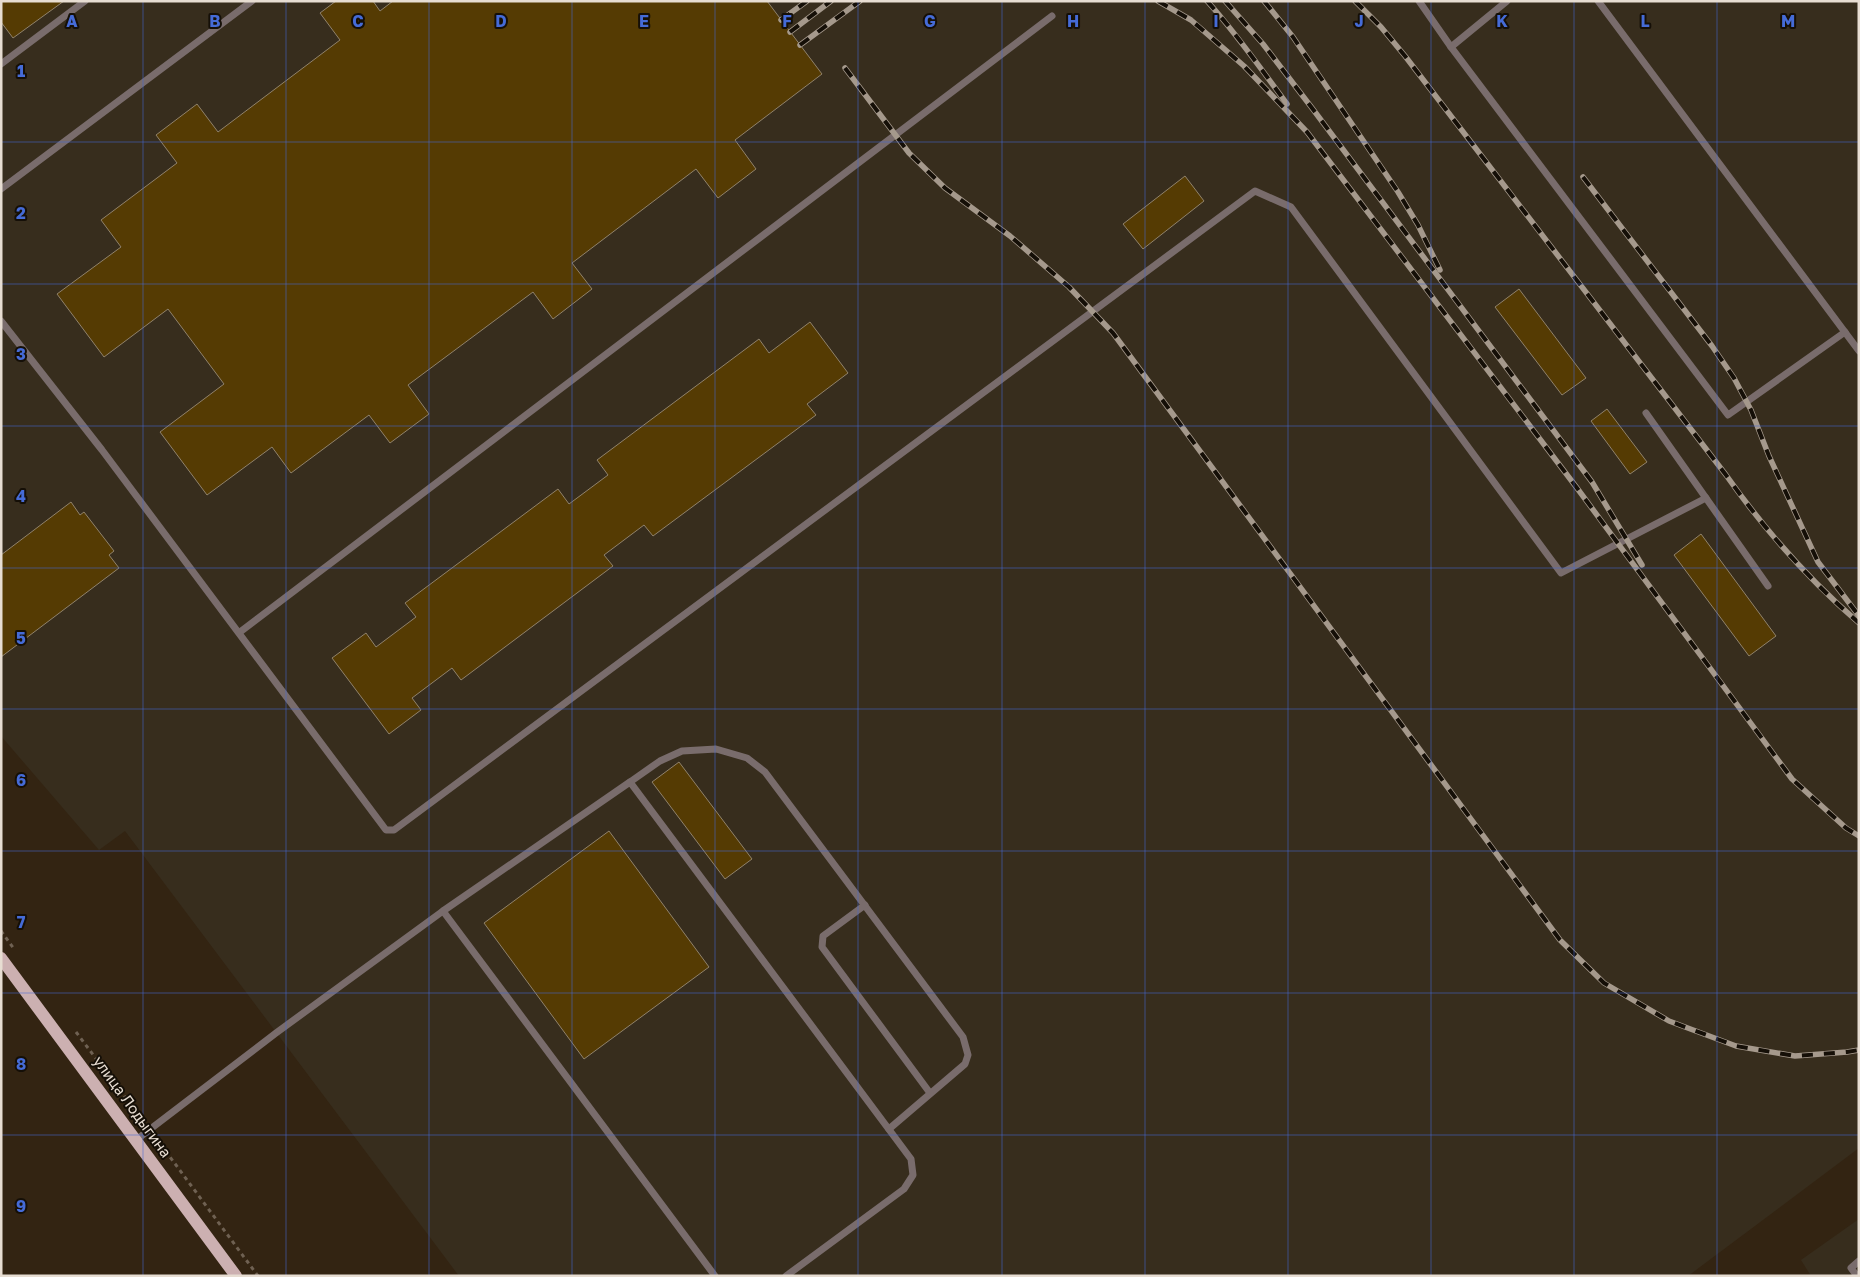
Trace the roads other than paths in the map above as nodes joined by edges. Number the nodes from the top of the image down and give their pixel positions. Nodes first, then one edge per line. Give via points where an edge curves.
1 (84, 1) edge
2 (252, 1) edge
3 (1419, 1) edge
4 (1506, 1) edge
5 (1598, 1) edge
6 (1052, 16) dead end
7 (1451, 47) junction
8 (1, 64) edge
9 (1, 189) edge
10 (1, 321) edge
11 (1845, 332) junction
12 (1859, 351) edge
13 (1646, 413) dead end
14 (1706, 498) junction
15 (1768, 586) dead end
16 (240, 632) junction
17 (630, 782) junction
18 (865, 905) junction
19 (443, 911) junction
20 (1, 958) edge
21 (930, 1093) junction
22 (889, 1129) junction
23 (136, 1140) junction
24 (1859, 1262) edge
25 (236, 1276) edge
26 (715, 1276) edge
27 (786, 1276) edge
28 (1856, 1276) edge

1 - 8 lane
2 - 9 lane
3 - 7 lane
4 - 7 lane
5 - 11 lane
6 - 16 lane
7 - 11 lane via 1728,415
10 - 16 lane
11 - 12 lane
13 - 14 lane
14 - 15 lane
14 - 16 lane via 1561,573 1291,207 1255,191 394,830 386,830
17 - 18 lane via 660,761 682,751 716,749 746,758 765,772
17 - 19 lane
17 - 22 lane
18 - 21 lane via 963,1038 968,1055 965,1064
18 - 21 lane via 823,936 822,947
19 - 23 lane
19 - 26 lane
20 - 23 main road, улица Лодыгина
21 - 22 lane
22 - 27 lane via 911,1159 913,1175 904,1189
23 - 25 main road, улица Лодыгина
24 - 28 lane via 1851,1268

